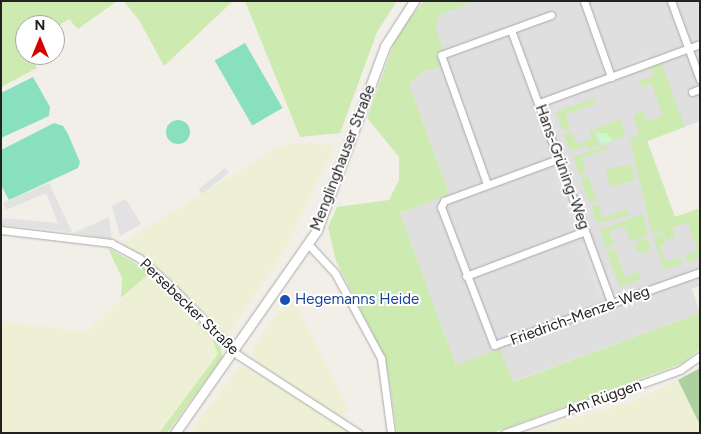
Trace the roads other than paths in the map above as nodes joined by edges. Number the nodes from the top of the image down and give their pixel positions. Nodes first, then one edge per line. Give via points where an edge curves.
1 (414, 1) edge
2 (584, 1) edge
3 (671, 1) edge
4 (551, 15) dead end
5 (511, 30) junction
6 (700, 44) edge
7 (688, 48) junction
8 (611, 77) junction
9 (700, 80) edge
10 (700, 89) edge
11 (692, 92) dead end
12 (539, 103) junction
13 (558, 159) junction
14 (487, 184) junction
15 (1, 230) edge
16 (585, 231) junction
17 (308, 244) junction
18 (700, 272) edge
19 (466, 276) junction
20 (612, 304) junction
21 (234, 352) junction
22 (700, 356) edge
23 (174, 433) edge
24 (358, 433) edge
25 (391, 433) edge
26 (505, 433) edge

1 - 17 street, Menglinghauser Straße via 385,46 328,206
2 - 8 street
3 - 7 street
4 - 5 street
5 - 12 street, Hans-Grüning-Weg
5 - 14 street via 441,55
6 - 7 street
7 - 8 street
7 - 9 street
8 - 12 street
10 - 11 street
12 - 13 street, Hans-Grüning-Weg
13 - 14 street, Friedrich-Menze-Weg
13 - 16 street, Hans-Grüning-Weg
14 - 19 street, Friedrich-Menze-Weg via 444,201 441,207
15 - 21 street, Persebecker Straße via 111,243 139,258 172,287
16 - 19 street
16 - 20 street, Hans-Grüning-Weg
17 - 21 street, Menglinghauser Straße
17 - 25 street via 335,273 381,358
18 - 20 street, Friedrich-Menze-Weg
19 - 20 street, Friedrich-Menze-Weg via 494,345
21 - 23 street, Menglinghauser Straße
21 - 24 street, Persebecker Straße
22 - 26 street, Am Rüggen via 680,370

